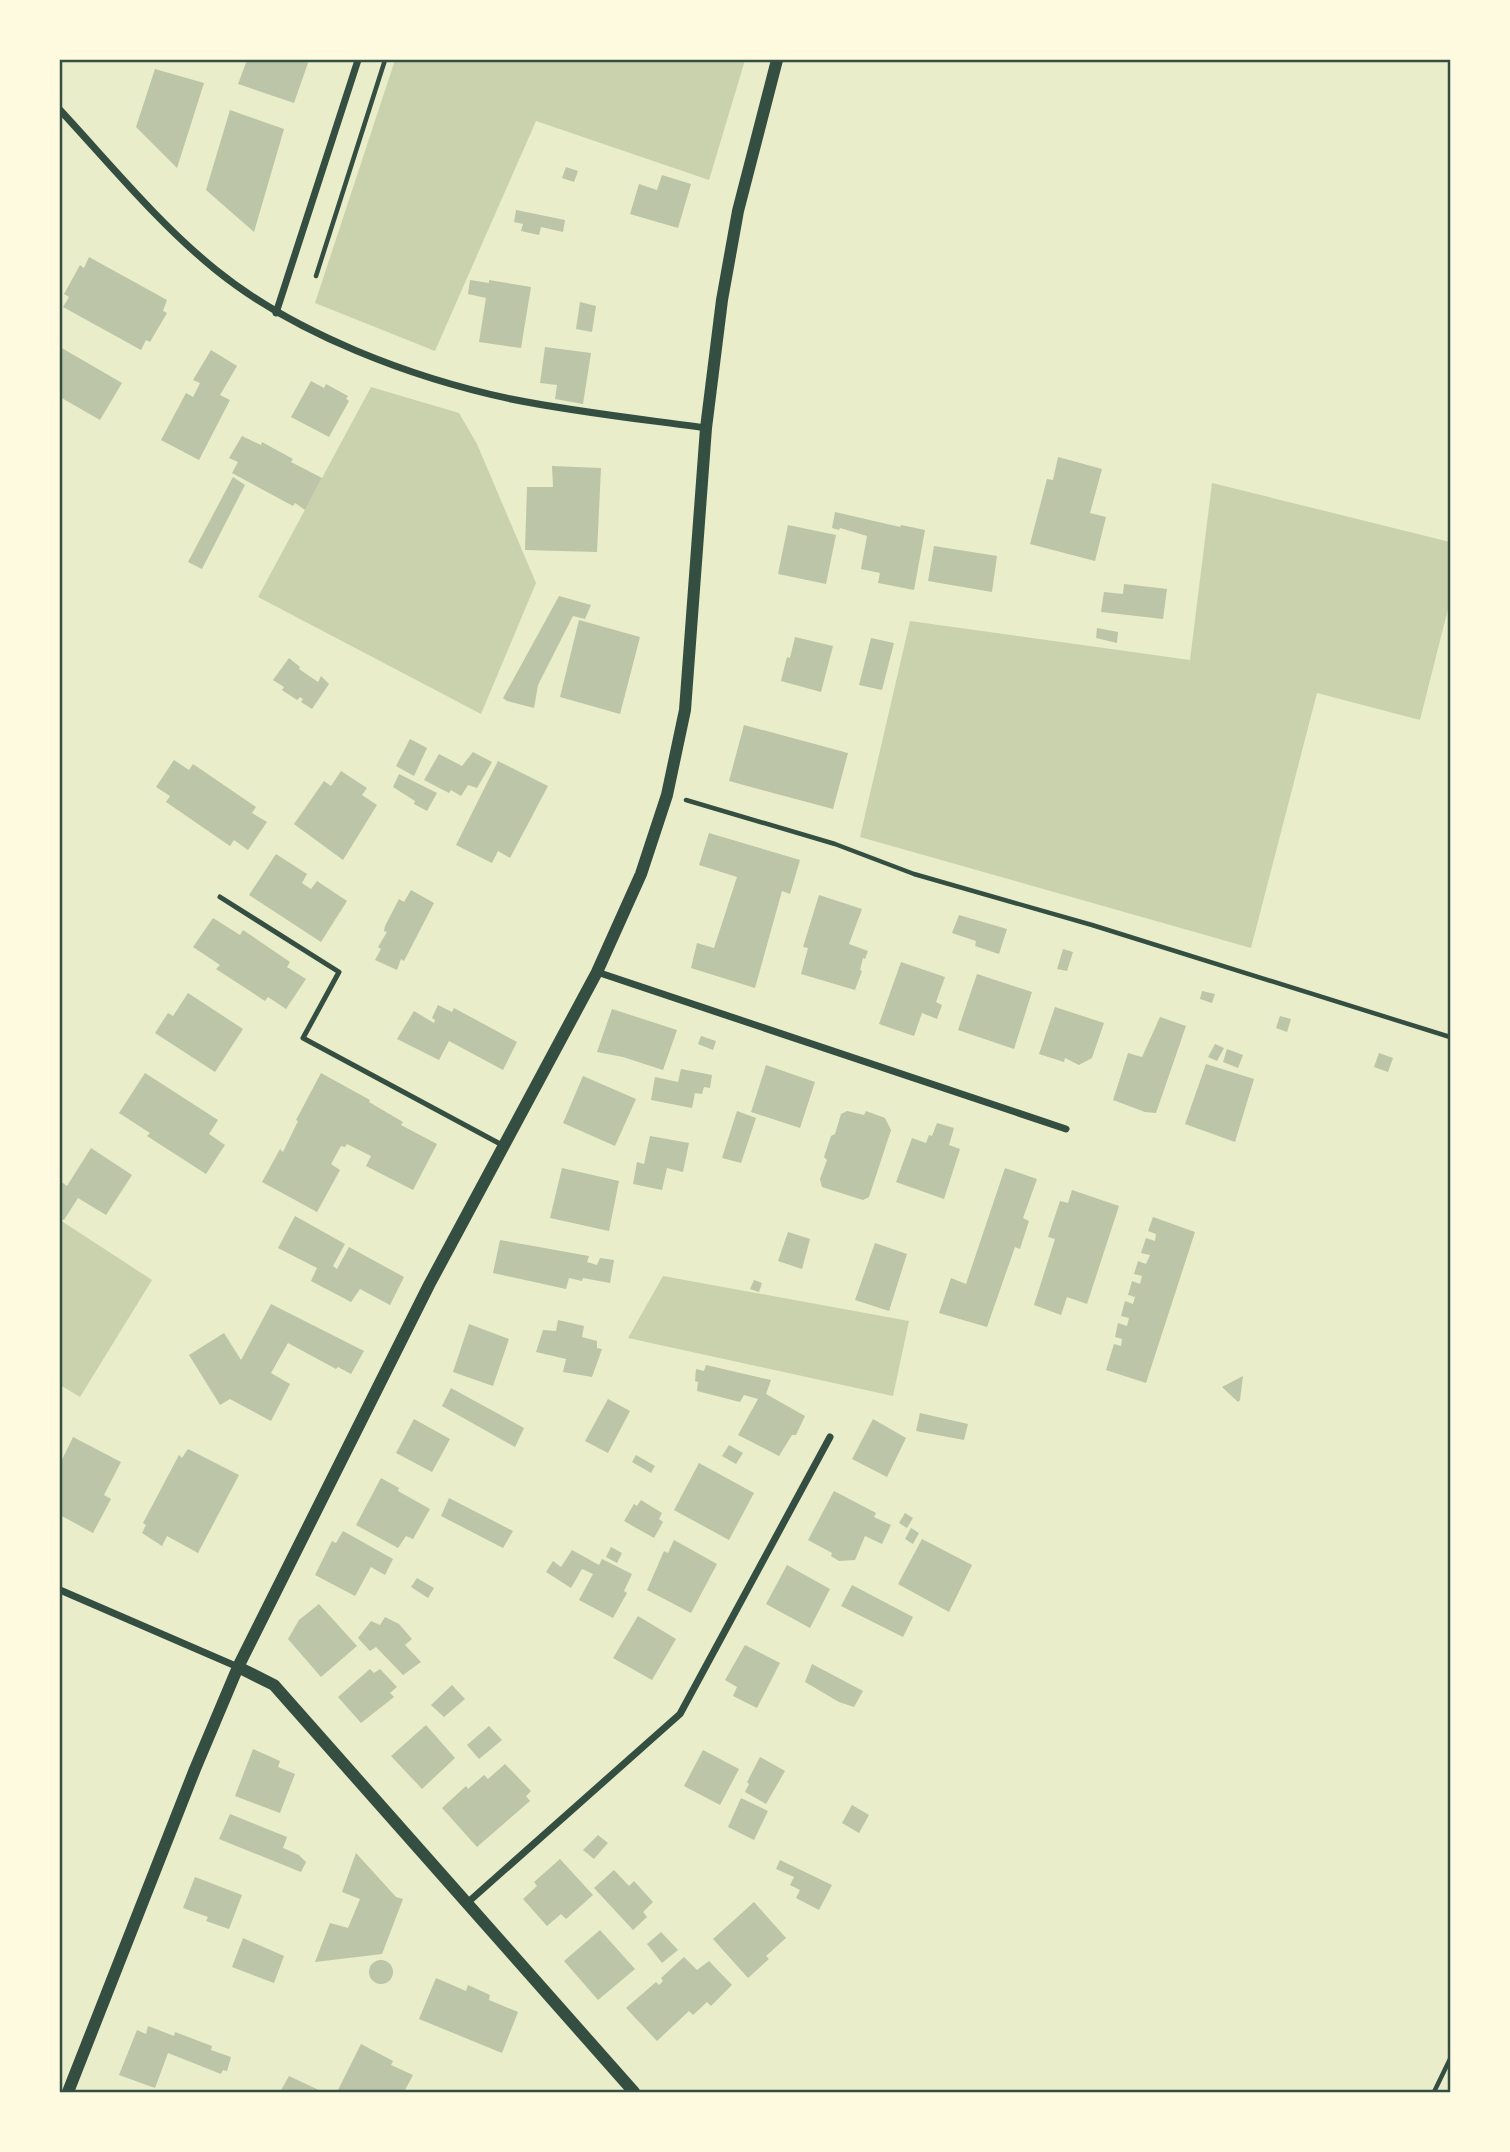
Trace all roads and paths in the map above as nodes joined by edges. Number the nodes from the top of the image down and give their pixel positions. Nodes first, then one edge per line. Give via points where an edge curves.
1 (358, 60) edge
2 (385, 60) edge
3 (777, 60) edge
4 (60, 110) edge
5 (316, 276) dead end
6 (276, 313) junction
7 (706, 428) junction
8 (667, 795) junction
9 (220, 897) dead end
10 (597, 972) junction
11 (1451, 1037) edge
12 (1066, 1129) dead end
13 (504, 1146) junction
14 (830, 1437) dead end
15 (60, 1590) edge
16 (238, 1667) junction
17 (466, 1905) junction
18 (1451, 2059) edge
19 (68, 2092) edge
20 (634, 2092) edge
21 (1434, 2092) edge

1 - 6 street
2 - 5 path
3 - 7 street via 729,254
4 - 6 street via 168,225 215,269
6 - 7 street via 376,358 446,382 512,399
7 - 8 street via 685,710
8 - 10 street via 641,874
8 - 11 path
9 - 13 lane via 339,972 303,1038
10 - 12 street
10 - 13 street
13 - 16 street via 385,1370
14 - 17 street via 680,1714
15 - 16 street
16 - 17 street via 274,1685
16 - 19 street
17 - 20 street
18 - 21 path

